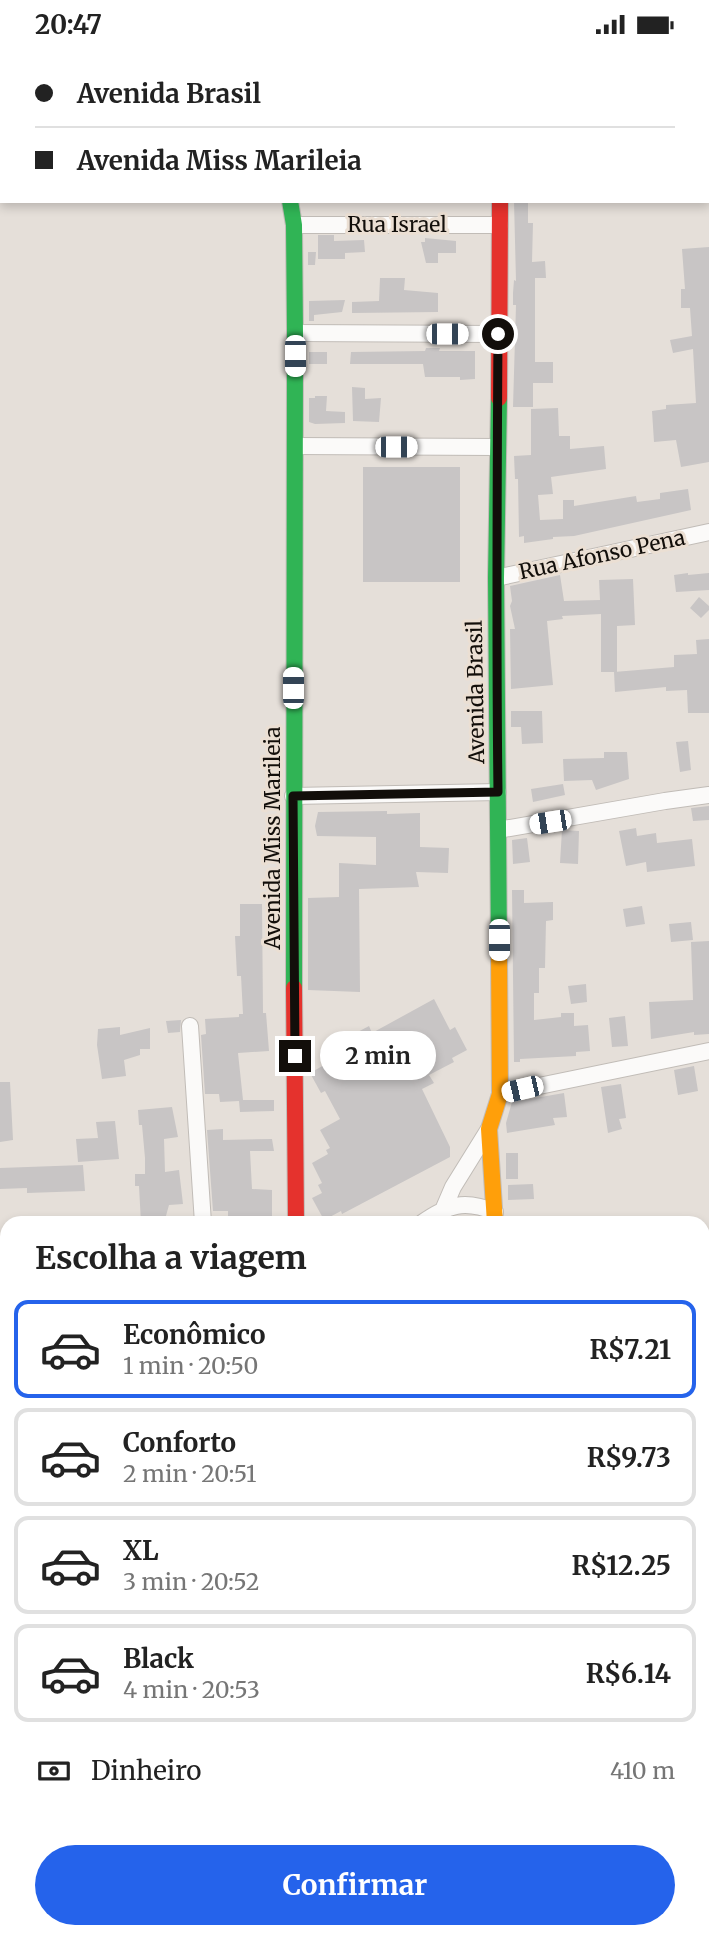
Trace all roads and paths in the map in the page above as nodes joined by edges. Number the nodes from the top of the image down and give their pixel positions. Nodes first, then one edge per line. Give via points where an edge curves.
1 (290, 203) edge
2 (500, 203) edge
3 (294, 225) junction
4 (500, 225) junction
5 (295, 333) junction
6 (498, 334) junction
7 (295, 446) junction
8 (497, 447) junction
9 (709, 532) edge
10 (496, 578) junction
11 (498, 792) junction
12 (709, 795) edge
13 (293, 796) junction
14 (498, 830) junction
15 (190, 1026) dead end
16 (709, 1051) edge
17 (500, 1094) junction
18 (489, 1129) junction
19 (444, 1208) junction
20 (203, 1216) edge
21 (296, 1216) edge
22 (432, 1216) edge
23 (492, 1216) edge
24 (495, 1216) edge

1 - 3 street, Avenida Miss Marileia
2 - 4 street, Avenida Brasil
3 - 4 street, Rua Israel
3 - 5 street, Avenida Miss Marileia
4 - 6 street, Avenida Brasil
5 - 6 street
5 - 7 street, Avenida Miss Marileia
6 - 8 street, Avenida Brasil
7 - 8 street
7 - 13 street, Avenida Miss Marileia
8 - 10 street, Avenida Brasil
9 - 10 street, Rua Afonso Pena
10 - 11 street, Avenida Brasil
11 - 13 street
11 - 14 street, Avenida Brasil
12 - 14 street
13 - 21 street, Avenida Miss Marileia
14 - 17 street, Avenida Brasil
15 - 20 street
16 - 17 street
17 - 18 street, Avenida Brasil
18 - 19 street
18 - 24 street, Avenida Brasil
19 - 22 street
19 - 23 street via 476,1206

